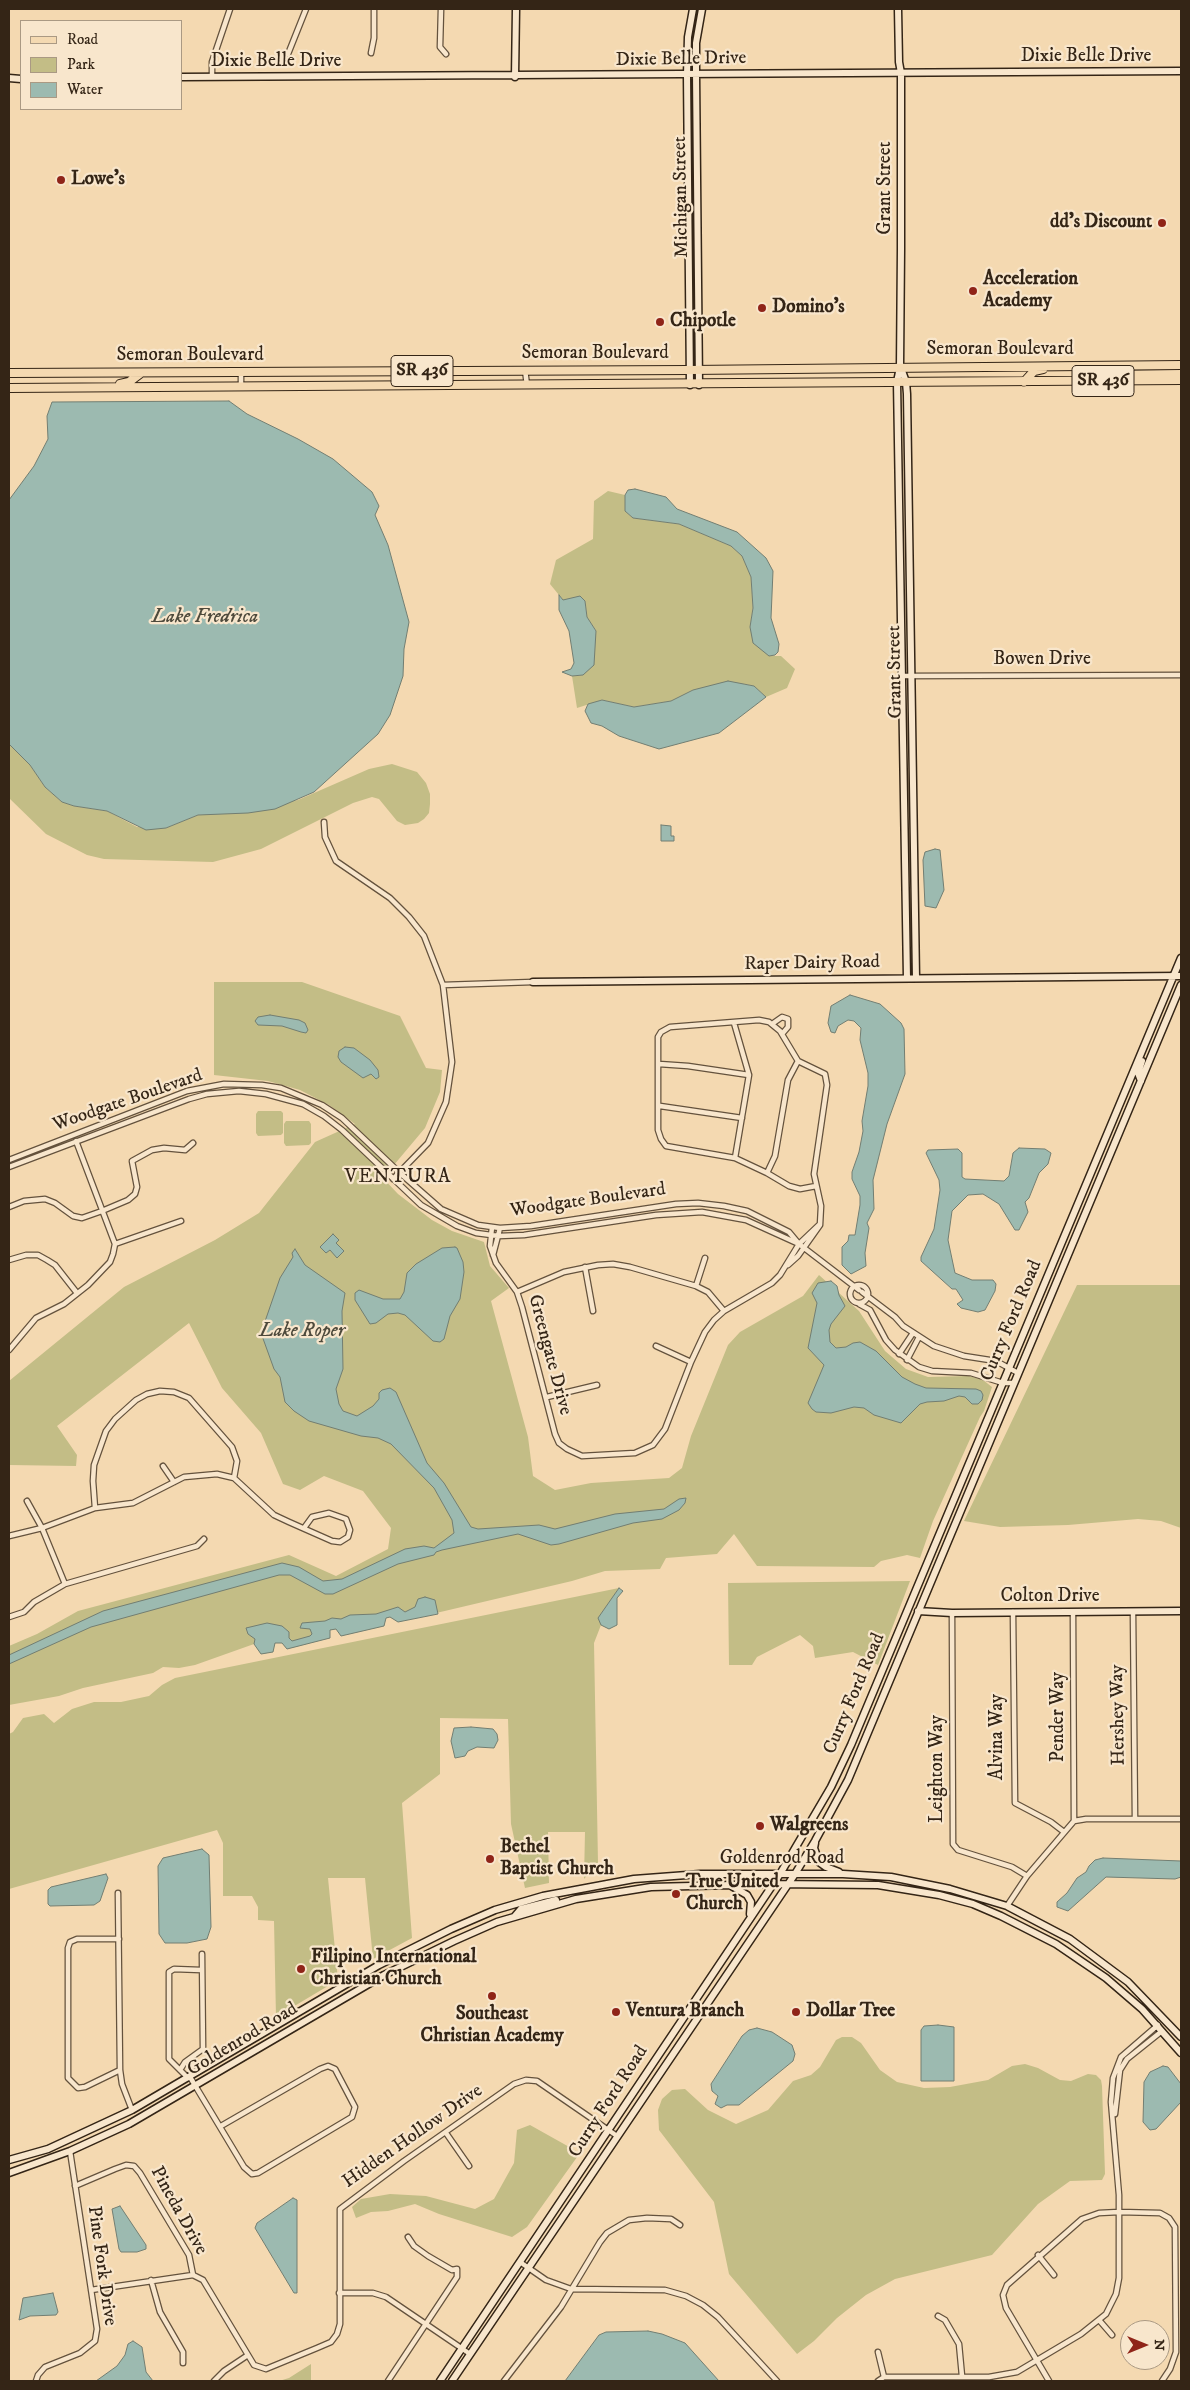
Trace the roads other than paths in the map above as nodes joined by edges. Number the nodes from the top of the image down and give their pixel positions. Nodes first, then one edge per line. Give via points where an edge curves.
1 (230, 9) edge
2 (306, 9) edge
3 (374, 9) edge
4 (441, 9) edge
5 (516, 9) edge
6 (693, 9) edge
7 (702, 9) edge
8 (898, 9) edge
9 (371, 53) dead end
10 (288, 54) dead end
11 (446, 54) dead end
12 (1181, 71) edge
13 (902, 73) junction
14 (696, 74) junction
15 (687, 75) junction
16 (212, 76) junction
17 (182, 77) edge
18 (515, 77) junction
19 (1181, 365) edge
20 (1050, 366) junction
21 (900, 367) junction
22 (524, 370) junction
23 (690, 370) junction
24 (699, 370) junction
25 (241, 372) junction
26 (9, 373) edge
27 (141, 373) junction
28 (1181, 374) edge
29 (1181, 380) edge
30 (1102, 381) junction
31 (897, 382) junction
32 (906, 382) junction
33 (1024, 382) junction
34 (527, 385) junction
35 (690, 385) junction
36 (699, 385) junction
37 (241, 387) junction
38 (9, 388) edge
39 (100, 388) junction
40 (899, 474) junction
41 (908, 474) junction
42 (900, 533) junction
43 (909, 533) junction
44 (901, 601) junction
45 (910, 601) junction
46 (901, 614) junction
47 (910, 614) junction
48 (1181, 675) edge
49 (902, 676) junction
50 (911, 676) junction
51 (903, 737) junction
52 (912, 737) junction
53 (324, 822) dead end
54 (1181, 958) edge
55 (1181, 976) edge
56 (1173, 977) junction
57 (907, 978) junction
58 (916, 978) junction
59 (533, 982) joint
60 (443, 985) junction
61 (1181, 985) edge
62 (1156, 1017) junction
63 (734, 1023) junction
64 (772, 1024) junction
65 (782, 1034) junction
66 (798, 1061) junction
67 (659, 1064) junction
68 (749, 1075) junction
69 (1141, 1081) junction
70 (187, 1091) junction
71 (1125, 1091) junction
72 (180, 1094) junction
73 (186, 1100) junction
74 (660, 1106) junction
75 (742, 1118) junction
76 (105, 1123) junction
77 (98, 1125) junction
78 (107, 1130) junction
79 (101, 1132) junction
80 (74, 1135) junction
81 (76, 1142) junction
82 (193, 1143) dead end
83 (1114, 1146) junction
84 (735, 1158) junction
85 (9, 1160) edge
86 (9, 1168) edge
87 (400, 1173) junction
88 (767, 1173) junction
89 (393, 1179) junction
90 (816, 1186) junction
91 (9, 1207) edge
92 (102, 1211) junction
93 (1072, 1218) junction
94 (568, 1220) junction
95 (180, 1221) dead end
96 (1082, 1222) junction
97 (492, 1227) junction
98 (500, 1228) junction
99 (569, 1228) junction
100 (490, 1236) junction
101 (499, 1236) junction
102 (115, 1244) junction
103 (802, 1246) junction
104 (493, 1255) junction
105 (705, 1258) dead end
106 (9, 1260) edge
107 (585, 1267) junction
108 (843, 1279) junction
109 (696, 1286) junction
110 (854, 1286) junction
111 (850, 1291) junction
112 (517, 1292) junction
113 (77, 1294) junction
114 (868, 1298) junction
115 (859, 1304) junction
116 (593, 1311) dead end
117 (724, 1311) junction
118 (913, 1333) junction
119 (919, 1337) junction
120 (656, 1346) dead end
121 (9, 1350) edge
122 (900, 1354) junction
123 (907, 1360) junction
124 (691, 1362) junction
125 (1009, 1367) junction
126 (1018, 1373) junction
127 (1003, 1382) junction
128 (1014, 1383) junction
129 (597, 1385) dead end
130 (547, 1398) junction
131 (163, 1466) dead end
132 (234, 1478) junction
133 (174, 1482) junction
134 (956, 1495) junction
135 (27, 1501) dead end
136 (95, 1508) junction
137 (42, 1528) junction
138 (304, 1528) junction
139 (9, 1536) edge
140 (204, 1539) dead end
141 (66, 1584) junction
142 (918, 1611) junction
143 (1181, 1611) edge
144 (1013, 1612) junction
145 (1073, 1612) junction
146 (1133, 1612) junction
147 (906, 1613) junction
148 (952, 1613) junction
149 (9, 1617) edge
150 (876, 1713) junction
151 (1135, 1819) junction
152 (1181, 1819) edge
153 (1074, 1822) junction
154 (1064, 1832) junction
155 (815, 1842) junction
156 (697, 1874) junction
157 (780, 1874) junction
158 (795, 1874) junction
159 (843, 1874) junction
160 (1026, 1876) junction
161 (773, 1884) junction
162 (788, 1884) junction
163 (729, 1885) junction
164 (590, 1886) junction
165 (118, 1894) dead end
166 (593, 1896) junction
167 (974, 1904) junction
168 (1007, 1906) junction
169 (514, 1917) junction
170 (750, 1918) junction
171 (1014, 1922) junction
172 (1045, 1924) junction
173 (119, 1939) junction
174 (202, 1954) dead end
175 (379, 1965) junction
176 (201, 1970) junction
177 (384, 1974) junction
178 (1142, 2009) junction
179 (1170, 2024) junction
180 (1160, 2028) junction
181 (674, 2030) junction
182 (684, 2037) junction
183 (1181, 2039) edge
184 (1181, 2053) edge
185 (120, 2070) junction
186 (180, 2070) junction
187 (188, 2078) junction
188 (196, 2086) junction
189 (132, 2110) junction
190 (221, 2126) junction
191 (610, 2130) junction
192 (446, 2132) junction
193 (617, 2136) junction
194 (70, 2151) junction
195 (9, 2160) edge
196 (469, 2166) dead end
197 (9, 2173) edge
198 (75, 2186) junction
199 (1119, 2212) junction
200 (680, 2225) dead end
201 (408, 2237) dead end
202 (1038, 2256) junction
203 (520, 2262) junction
204 (528, 2268) junction
205 (193, 2275) junction
206 (1054, 2275) dead end
207 (151, 2280) junction
208 (571, 2289) junction
209 (91, 2290) junction
210 (340, 2293) junction
211 (938, 2316) dead end
212 (1099, 2320) junction
213 (426, 2324) junction
214 (1112, 2334) dead end
215 (462, 2349) junction
216 (878, 2352) dead end
217 (470, 2354) junction
218 (248, 2355) junction
219 (1037, 2361) junction
220 (183, 2363) dead end
221 (962, 2376) junction
222 (884, 2377) junction
223 (925, 2379) edge
224 (36, 2381) edge
225 (214, 2381) edge
226 (388, 2381) edge
227 (440, 2381) edge
228 (452, 2381) edge
229 (504, 2381) edge
230 (777, 2381) edge
231 (878, 2381) edge
232 (1049, 2381) edge
233 (1162, 2381) edge

1 - 16 street via 212,62
2 - 10 street
3 - 9 street
4 - 11 street via 440,46
5 - 18 street
6 - 15 street, Michigan Street via 688,36
7 - 14 street, Michigan Street via 696,43
8 - 13 street, Grant Street
12 - 13 street, Dixie Belle Drive
13 - 14 street, Dixie Belle Drive
13 - 21 street, Grant Street
14 - 15 street, Dixie Belle Drive
14 - 24 street, Michigan Street
15 - 18 street, Dixie Belle Drive
15 - 23 street, Michigan Street
16 - 17 street, Dixie Belle Drive
16 - 18 street, Dixie Belle Drive
19 - 20 main road, Semoran Boulevard / SR 436
20 - 21 main road, Semoran Boulevard / SR 436
20 - 33 main road via 1034,372
21 - 24 main road, Semoran Boulevard / SR 436
21 - 31 street, Grant Street
21 - 32 street, Grant Street
22 - 23 main road, Semoran Boulevard / SR 436
22 - 25 main road, Semoran Boulevard / SR 436
22 - 34 street
23 - 24 main road, Semoran Boulevard / SR 436
23 - 35 street, Michigan Street
24 - 36 street, Michigan Street
25 - 27 main road, Semoran Boulevard / SR 436
25 - 37 street
26 - 27 main road, Semoran Boulevard / SR 436
27 - 39 main road via 129,382
28 - 30 main road via 1112,375
29 - 30 main road, Semoran Boulevard / SR 436
30 - 33 main road, Semoran Boulevard / SR 436
31 - 32 main road, Semoran Boulevard / SR 436
31 - 36 main road, Semoran Boulevard / SR 436
31 - 40 street, Grant Street
32 - 33 main road, Semoran Boulevard / SR 436
32 - 41 street, Grant Street
34 - 35 main road, Semoran Boulevard / SR 436
34 - 37 main road, Semoran Boulevard / SR 436
35 - 36 main road, Semoran Boulevard / SR 436
37 - 39 main road, Semoran Boulevard / SR 436
38 - 39 main road, Semoran Boulevard / SR 436
40 - 41 street
40 - 42 street, Grant Street
41 - 43 street, Grant Street
42 - 43 street
42 - 44 street, Grant Street
43 - 45 street, Grant Street
44 - 45 street
44 - 46 street, Grant Street
45 - 47 street, Grant Street
46 - 47 street
46 - 49 street, Grant Street
47 - 50 street, Grant Street
48 - 50 street, Bowen Drive
49 - 50 street, Bowen Drive
49 - 51 street, Grant Street
50 - 52 street, Grant Street
51 - 52 street
51 - 57 street, Grant Street
52 - 58 street, Grant Street
53 - 60 street via 325,837 336,861 390,898 424,936
54 - 56 street, Curry Ford Road
55 - 56 street, Raper Dairy Road
56 - 58 street, Raper Dairy Road
56 - 62 street, Curry Ford Road
57 - 58 street, Raper Dairy Road
57 - 59 street, Raper Dairy Road
59 - 60 street, Raper Dairy Road
60 - 87 street via 452,1062 446,1102 428,1143
61 - 69 street, Curry Ford Road
62 - 69 street via 1138,1073
62 - 71 street, Curry Ford Road
63 - 64 street via 759,1020
63 - 67 street via 670,1027 658,1037
63 - 68 street
64 - 65 street
64 - 65 street via 782,1017 788,1019 788,1027
65 - 66 street
66 - 88 street via 788,1080 775,1156
66 - 90 street via 827,1078 815,1162
67 - 68 street
67 - 74 street
68 - 75 street
69 - 83 street, Curry Ford Road
70 - 72 street, Woodgate Boulevard
70 - 73 street
70 - 87 street, Woodgate Boulevard via 224,1084 262,1085 304,1096 342,1118
71 - 83 street via 1129,1100 1114,1133
71 - 93 street, Curry Ford Road
72 - 73 street
72 - 76 street, Woodgate Boulevard
73 - 78 street, Woodgate Boulevard
73 - 89 street, Woodgate Boulevard via 239,1091 303,1104 342,1130
74 - 75 street
74 - 84 street via 658,1130 666,1146
75 - 84 street
76 - 77 street, Woodgate Boulevard
76 - 78 street
77 - 79 street
77 - 80 street, Woodgate Boulevard
78 - 79 street, Woodgate Boulevard
79 - 81 street, Woodgate Boulevard
80 - 81 street
80 - 85 street, Woodgate Boulevard
81 - 86 street, Woodgate Boulevard
81 - 92 street
82 - 92 street via 186,1150 152,1150 132,1161 135,1194
83 - 96 street, Curry Ford Road
84 - 88 street
87 - 89 street
87 - 97 street, Woodgate Boulevard via 441,1209 470,1223
88 - 90 street via 800,1189
89 - 100 street, Woodgate Boulevard via 436,1215 457,1226
90 - 103 street via 821,1206 820,1224
91 - 92 street via 24,1201 45,1199 82,1218
92 - 102 street
93 - 96 street
93 - 125 street, Curry Ford Road
94 - 98 street, Woodgate Boulevard
94 - 99 street
94 - 103 street, Woodgate Boulevard via 698,1203 747,1211 789,1232
95 - 102 street
96 - 126 street, Curry Ford Road
97 - 98 street, Woodgate Boulevard
97 - 100 street, Greengate Drive
98 - 101 street
99 - 101 street, Woodgate Boulevard
99 - 103 street, Woodgate Boulevard via 656,1214 702,1212 746,1220
100 - 101 street, Woodgate Boulevard
100 - 104 street, Greengate Drive
101 - 104 street
102 - 113 street via 110,1262
103 - 108 street, Woodgate Boulevard
103 - 117 street via 772,1284
104 - 112 street, Greengate Drive
105 - 109 street
106 - 113 street via 38,1255 55,1265
107 - 109 street via 630,1266
107 - 112 street via 564,1272
107 - 116 street
108 - 110 street, Woodgate Boulevard
108 - 111 street, Woodgate Boulevard
109 - 117 street via 708,1292
110 - 111 street
110 - 114 street, Woodgate Boulevard
110 - 114 street via 865,1287
111 - 115 street, Woodgate Boulevard via 851,1300
112 - 130 street, Greengate Drive
113 - 121 street via 36,1318
114 - 115 street
114 - 118 street, Woodgate Boulevard
115 - 122 street via 870,1310 886,1340
117 - 124 street via 705,1332
118 - 119 street, Woodgate Boulevard
118 - 122 street
119 - 123 street
119 - 125 street, Woodgate Boulevard via 950,1352 981,1357
120 - 124 street
122 - 123 street
123 - 127 street via 932,1371 971,1373
124 - 130 street, Greengate Drive via 665,1430 653,1445 635,1453 574,1454 559,1443
125 - 126 street, Woodgate Boulevard
125 - 127 street, Curry Ford Road
126 - 128 street, Curry Ford Road
127 - 128 street
127 - 134 street, Curry Ford Road
128 - 142 street, Curry Ford Road
129 - 130 street
131 - 133 street
132 - 133 street via 217,1474 198,1475
132 - 136 street via 237,1461 232,1447 189,1398 160,1390 136,1400 106,1431 94,1464
132 - 138 street via 274,1515
133 - 136 street via 133,1503
134 - 142 street via 955,1507 918,1597
134 - 147 street, Curry Ford Road
135 - 137 street
136 - 137 street
137 - 139 street
137 - 141 street
138 - 138 street via 340,1542 348,1537 350,1530 346,1519 329,1513 312,1516
140 - 141 street via 197,1546
141 - 149 street via 34,1602 24,1612
142 - 148 street, Colton Drive
142 - 150 street, Curry Ford Road
143 - 146 street, Colton Drive
144 - 145 street, Colton Drive
144 - 148 street, Colton Drive
144 - 154 street, Alvina Way via 1015,1803
145 - 146 street, Colton Drive
145 - 153 street, Pender Way
146 - 151 street, Hershey Way
147 - 150 street via 910,1620 877,1701
147 - 157 street, Curry Ford Road via 847,1753
148 - 160 street, Leighton Way via 953,1844 958,1850 1012,1867
150 - 155 street, Curry Ford Road via 848,1780
151 - 152 street
151 - 153 street
153 - 154 street
154 - 160 street
155 - 158 street, Curry Ford Road
155 - 159 street via 819,1862
156 - 157 street, Goldenrod Road
156 - 164 street, Goldenrod Road
156 - 166 street via 610,1886
157 - 158 street, Goldenrod Road
157 - 161 street, Curry Ford Road
158 - 159 street, Goldenrod Road
158 - 162 street, Curry Ford Road
159 - 168 street, Goldenrod Road via 926,1883
160 - 168 street
161 - 162 street, Goldenrod Road
161 - 163 street, Goldenrod Road
161 - 170 street, Curry Ford Road
162 - 167 street, Goldenrod Road via 878,1885
162 - 182 street, Curry Ford Road
163 - 166 street, Goldenrod Road via 657,1887
163 - 170 street via 747,1895 751,1902
164 - 169 street via 582,1894 521,1909
164 - 175 street, Goldenrod Road via 495,1910
165 - 173 street
166 - 169 street, Goldenrod Road
167 - 168 street via 1000,1909
167 - 171 street, Goldenrod Road
168 - 172 street, Goldenrod Road
169 - 177 street, Goldenrod Road via 454,1940
170 - 181 street, Curry Ford Road
171 - 172 street via 1022,1918
171 - 178 street, Goldenrod Road via 1056,1944
172 - 179 street, Goldenrod Road via 1128,1982
173 - 185 street
173 - 185 street via 77,1939 70,1942 68,2078 78,2088 85,2087
174 - 176 street
175 - 177 street
175 - 187 street, Goldenrod Road
176 - 186 street via 203,2049 185,2062
176 - 186 street via 174,1969 169,1972 169,2059
177 - 188 street, Goldenrod Road
178 - 179 street
178 - 180 street, Goldenrod Road
179 - 183 street, Goldenrod Road
180 - 183 street via 1169,2029
180 - 184 street, Goldenrod Road
180 - 199 street via 1121,2057 1113,2078 1111,2102
181 - 182 street
181 - 191 street, Curry Ford Road
182 - 193 street, Curry Ford Road
185 - 189 street
186 - 187 street
187 - 188 street
187 - 189 street, Goldenrod Road
188 - 190 street
188 - 194 street, Goldenrod Road via 129,2124
189 - 195 street, Goldenrod Road via 48,2149
190 - 190 street via 328,2066 335,2069 356,2107 352,2117 252,2174 244,2167
191 - 192 street, Hidden Hollow Drive via 537,2081 526,2080 514,2084
191 - 193 street, Hidden Hollow Drive
191 - 203 street, Curry Ford Road
192 - 196 street
192 - 210 street, Hidden Hollow Drive via 340,2209
193 - 204 street, Curry Ford Road
194 - 197 street, Goldenrod Road
194 - 198 street, Pine Fork Drive
198 - 205 street, Pineda Drive via 126,2165 134,2166 189,2255
198 - 209 street, Pine Fork Drive
199 - 202 street via 1099,2213 1082,2219
199 - 212 street via 1119,2278 1106,2314
199 - 233 street via 1160,2213 1175,2227 1176,2352
200 - 208 street via 671,2219 647,2218 629,2220 617,2227 600,2242
201 - 213 street via 428,2256 452,2270 457,2269 454,2282
202 - 206 street
202 - 219 street via 1007,2285 1003,2296 1006,2308
203 - 204 street
203 - 215 street, Curry Ford Road
204 - 208 street via 546,2280
204 - 217 street, Curry Ford Road
205 - 207 street
205 - 218 street, Hidden Hollow Drive via 203,2280
207 - 209 street
207 - 220 street via 160,2312 183,2352
208 - 229 street via 543,2333
208 - 230 street via 665,2290 686,2296 718,2316
209 - 224 street, Pine Fork Drive via 95,2341 80,2354 45,2367
210 - 213 street via 373,2293 386,2297
210 - 218 street, Hidden Hollow Drive via 340,2324 331,2342 266,2369 254,2365
211 - 221 street via 945,2320 960,2344
212 - 214 street
212 - 219 street
213 - 215 street
213 - 226 street
215 - 217 street
215 - 227 street, Curry Ford Road
216 - 222 street
217 - 228 street, Curry Ford Road
218 - 225 street
219 - 221 street via 1001,2376
219 - 232 street
221 - 223 street
222 - 223 street
222 - 231 street

